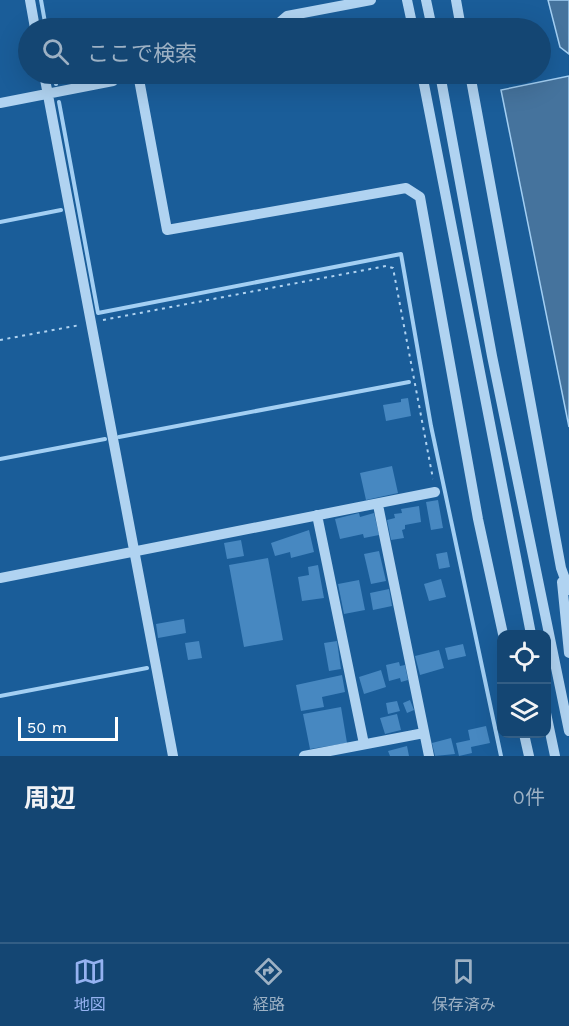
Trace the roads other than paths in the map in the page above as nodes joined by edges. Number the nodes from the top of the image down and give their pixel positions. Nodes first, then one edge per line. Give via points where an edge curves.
1 (30, 0) edge
2 (371, 0) edge
3 (407, 0) edge
4 (426, 0) edge
5 (456, 0) edge
6 (33, 18) edge
7 (285, 18) edge
8 (410, 18) edge
9 (430, 18) edge
10 (459, 18) edge
11 (46, 84) edge
12 (97, 84) edge
13 (140, 84) edge
14 (424, 84) edge
15 (442, 84) edge
16 (472, 84) edge
17 (48, 93) junction
18 (0, 103) edge
19 (435, 492) road end
20 (378, 505) junction
21 (317, 515) junction
22 (135, 553) junction
23 (561, 568) junction
24 (0, 578) edge
25 (569, 590) edge
26 (502, 630) edge
27 (530, 630) edge
28 (569, 653) edge
29 (569, 731) edge
30 (424, 733) junction
31 (551, 737) edge
32 (525, 738) edge
33 (364, 744) junction
34 (174, 756) edge
35 (304, 756) edge
36 (429, 756) edge
37 (528, 756) edge
38 (555, 756) edge

1 - 6 street
2 - 7 street
3 - 8 street
4 - 9 street
5 - 10 street
11 - 17 street
12 - 17 street
13 - 26 street via 167,230 406,188 420,197 478,519
14 - 27 street
15 - 29 street via 492,356
16 - 23 street
17 - 18 street
17 - 22 street
19 - 20 street
20 - 21 street
20 - 30 street
21 - 22 street
21 - 33 street
22 - 24 street
22 - 34 street
23 - 25 street
23 - 28 street
30 - 33 street
30 - 36 street
31 - 38 street
32 - 37 street
33 - 35 street

